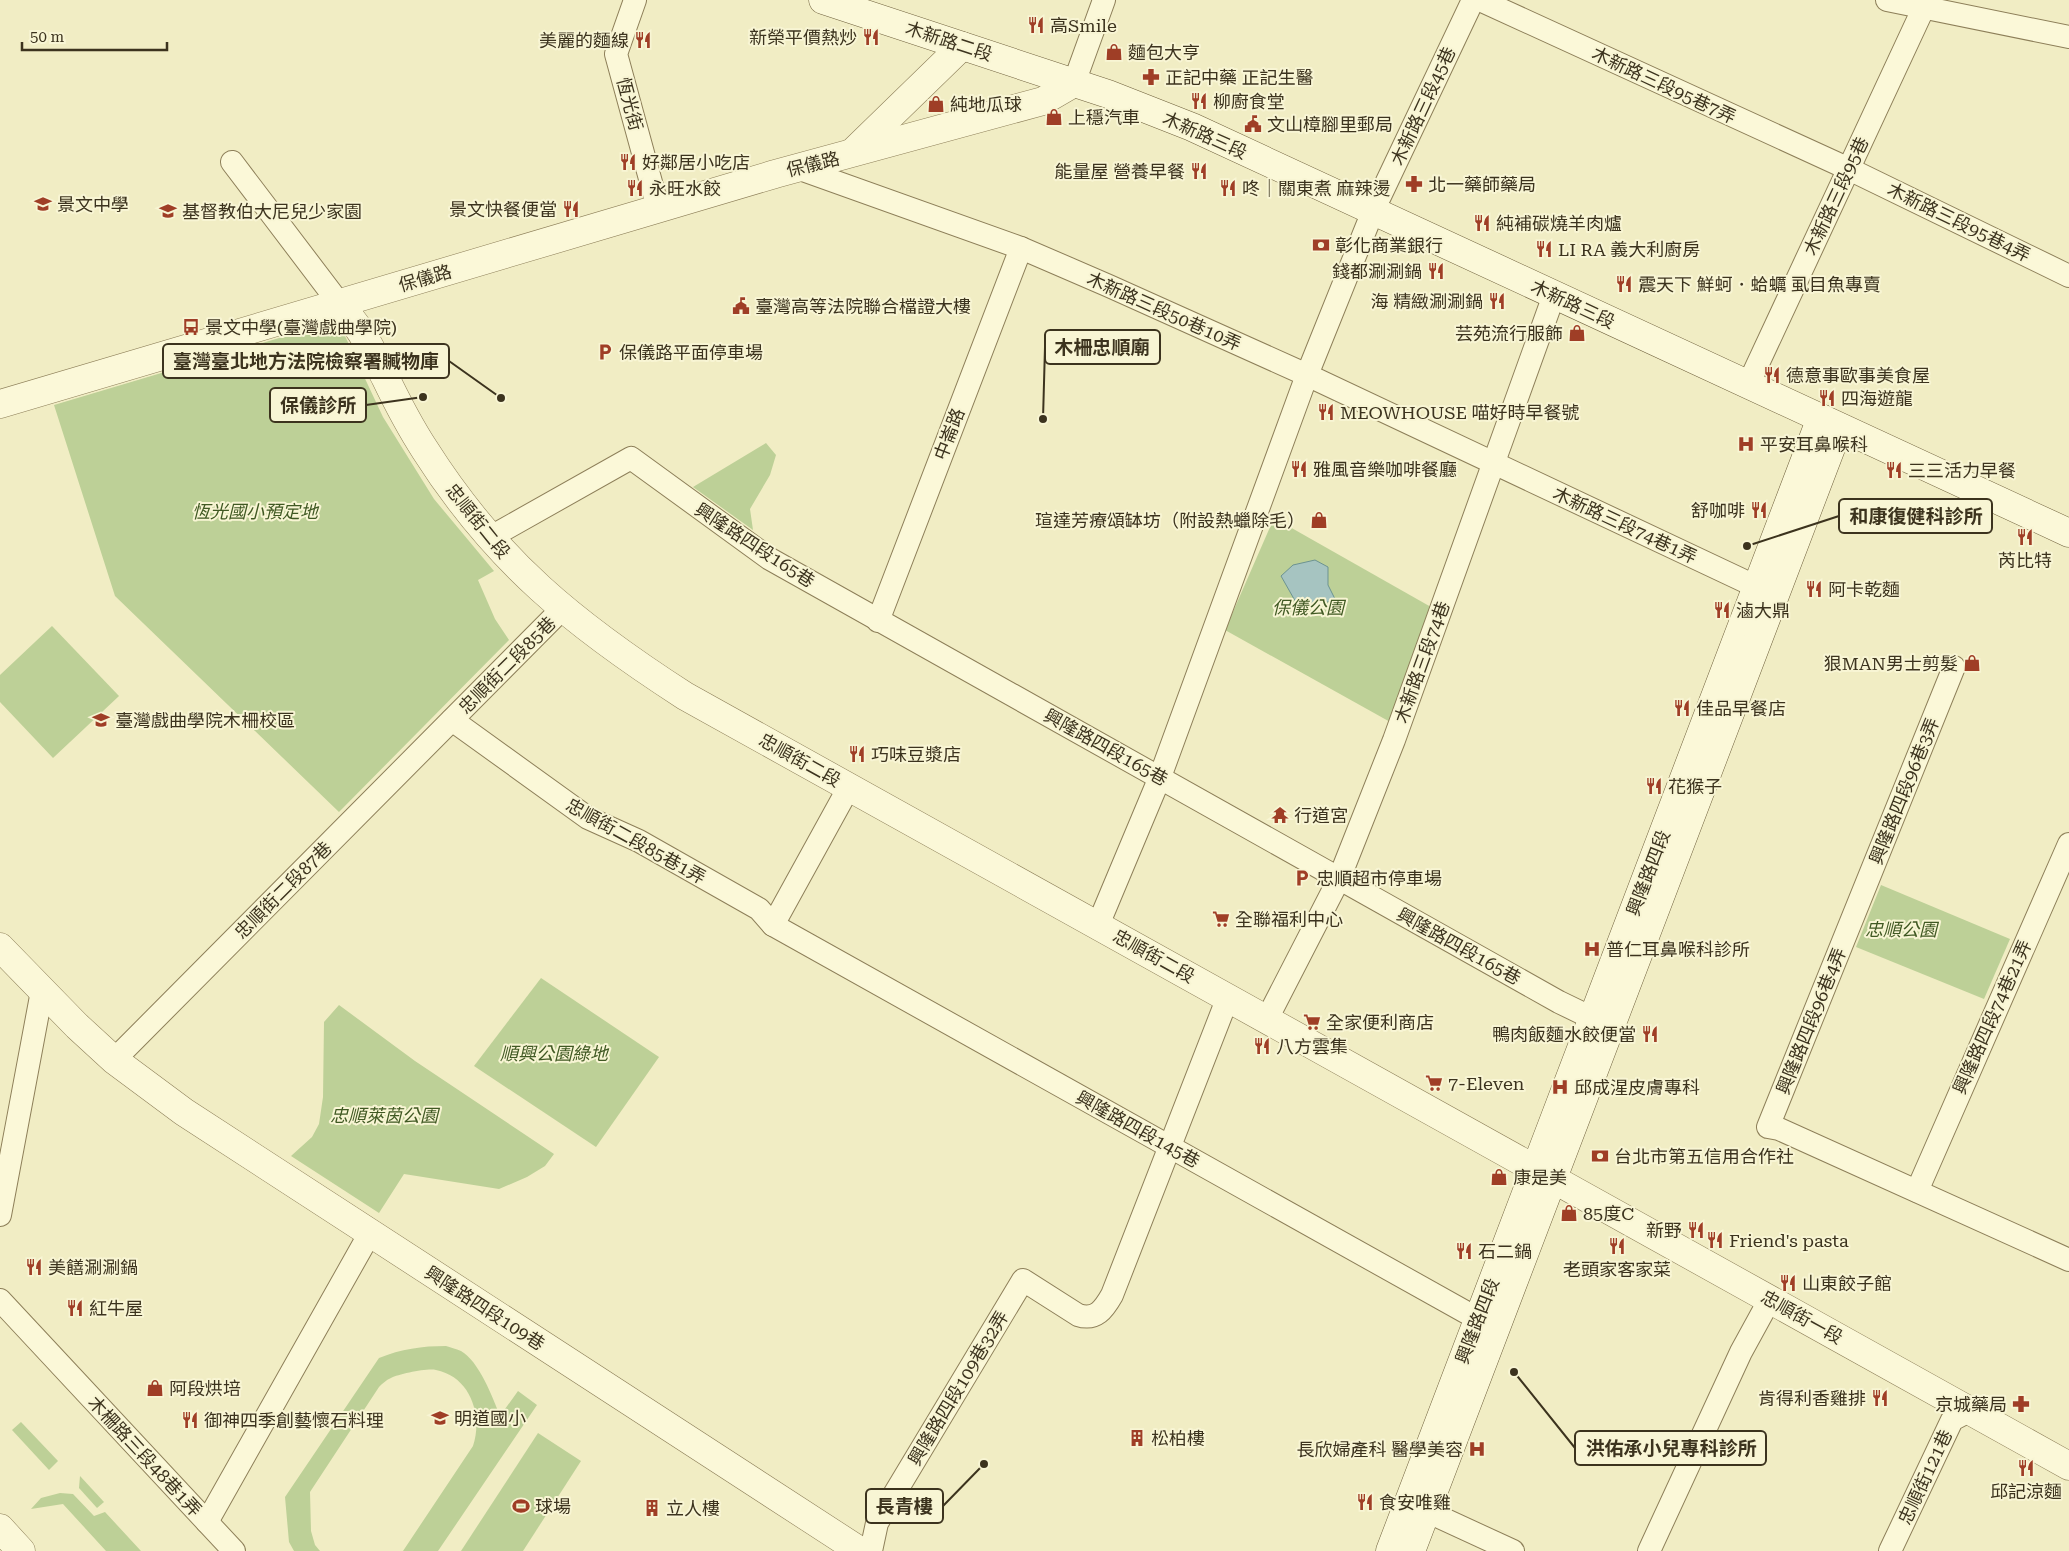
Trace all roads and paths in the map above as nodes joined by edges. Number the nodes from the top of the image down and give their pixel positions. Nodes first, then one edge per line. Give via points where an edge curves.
1 (635, 0) edge
2 (823, 0) edge
3 (1104, 0) edge
4 (1473, 0) edge
5 (1480, 0) edge
6 (1888, 0) edge
7 (1924, 7) junction
8 (2069, 37) edge
9 (962, 46) junction
10 (1074, 83) junction
11 (850, 154) junction
12 (232, 162) dead end
13 (797, 168) junction
14 (1849, 169) junction
15 (658, 208) junction
16 (1373, 211) junction
17 (1021, 248) junction
18 (2069, 276) edge
19 (1554, 295) junction
20 (339, 303) junction
21 (1307, 375) junction
22 (1748, 385) junction
23 (0, 404) edge
24 (1830, 423) junction
25 (1493, 464) junction
26 (2069, 533) edge
27 (489, 538) junction
28 (1756, 587) junction
29 (562, 609) junction
30 (878, 621) junction
31 (1954, 668) dead end
32 (452, 720) junction
33 (1160, 777) junction
34 (849, 787) junction
35 (2069, 844) edge
36 (1339, 879) junction
37 (1854, 915) joint
38 (773, 925) junction
39 (1098, 925) junction
40 (0, 947) edge
41 (42, 991) junction
42 (1228, 997) junction
43 (1592, 1018) junction
44 (1267, 1019) junction
45 (114, 1060) junction
46 (1170, 1147) junction
47 (1545, 1173) junction
48 (1916, 1191) junction
49 (0, 1215) edge
50 (370, 1233) junction
51 (2063, 1257) edge
52 (1770, 1299) junction
53 (0, 1300) edge
54 (1504, 1306) junction
55 (1478, 1319) junction
56 (1969, 1411) junction
57 (2069, 1466) edge
58 (1417, 1507) junction
59 (207, 1522) junction
60 (0, 1528) edge
61 (21, 1551) edge
62 (234, 1551) edge
63 (860, 1551) edge
64 (871, 1551) edge
65 (1390, 1551) edge
66 (1412, 1551) edge
67 (1513, 1551) edge
68 (1649, 1551) edge
69 (1890, 1551) edge

1 - 15 street, 恆光街 via 616,54
2 - 9 street, 木新路二段
3 - 10 street
4 - 16 street, 木新路三段45巷
5 - 14 street, 木新路三段95巷7弄
6 - 7 street
7 - 8 street
7 - 14 street, 木新路三段95巷
9 - 10 street, 木新路二段
9 - 11 street
10 - 11 street, 保儀路 via 1043,101
10 - 16 street, 木新路三段 via 1192,128
11 - 13 street, 保儀路
12 - 20 street, 忠順街二段
13 - 15 street, 保儀路
13 - 17 street, 木新路三段50巷10弄
14 - 18 street, 木新路三段95巷4弄
14 - 22 street, 木新路三段95巷
15 - 20 street, 保儀路
16 - 19 street, 木新路三段
16 - 21 street, 木新路三段45巷
17 - 21 street, 木新路三段50巷10弄
17 - 30 street, 中崙路
19 - 22 street, 木新路三段
19 - 25 street, 木新路三段74巷
20 - 23 street, 保儀路
20 - 27 street, 忠順街二段 via 365,338 399,407 425,450
21 - 25 street, 木新路三段50巷10弄
21 - 33 street, 木新路三段45巷
22 - 24 street, 木新路三段
24 - 26 street, 木新路三段
24 - 28 street, 興隆路四段
24 - 47 street, 興隆路四段
25 - 28 street, 木新路三段74巷1弄
25 - 36 street, 木新路三段74巷 via 1394,740
27 - 29 street, 忠順街二段
27 - 30 street, 興隆路四段165巷 via 631,458 770,559
28 - 43 street, 興隆路四段
29 - 32 street, 忠順街二段85巷
29 - 34 street, 忠順街二段 via 622,655 685,696
30 - 33 street, 興隆路四段165巷
31 - 37 street, 興隆路四段96巷3弄
32 - 38 street, 忠順街二段85巷1弄 via 588,818 639,841 759,909
32 - 45 street, 忠順街二段87巷
33 - 36 street, 興隆路四段165巷
33 - 39 street, 木新路三段45巷
34 - 38 street
34 - 39 street, 忠順街二段
35 - 48 street, 興隆路四段74巷21弄
36 - 43 street, 興隆路四段165巷
36 - 44 street, 木新路三段74巷
37 - 48 street, 興隆路四段96巷4弄 via 1768,1127 1779,1129
38 - 46 street, 興隆路四段145巷
39 - 42 street, 忠順街二段
40 - 41 street, 興隆路四段109巷
41 - 45 street, 興隆路四段109巷
41 - 49 street
42 - 44 street, 忠順街二段
42 - 46 street
43 - 47 street, 興隆路四段
44 - 47 street, 忠順街二段
45 - 50 street, 興隆路四段109巷 via 184,1112
46 - 55 street, 興隆路四段145巷
46 - 64 street, 興隆路四段109巷32弄 via 1112,1295 1100,1312 1087,1318 1078,1315 1023,1280 877,1522
47 - 52 street, 忠順街一段
47 - 54 street, 興隆路四段
47 - 55 street, 興隆路四段
48 - 51 street
50 - 59 street, 木柵路三段48巷1弄
50 - 63 street, 興隆路四段109巷
52 - 56 street, 忠順街一段
52 - 68 street via 1741,1352
53 - 59 street, 木柵路三段48巷1弄
54 - 55 street
54 - 58 street, 興隆路四段
55 - 58 street, 興隆路四段
56 - 57 street, 忠順街一段
56 - 69 street, 忠順街121巷 via 1952,1420
58 - 65 street, 興隆路四段
58 - 66 street, 興隆路四段
58 - 67 street
59 - 62 street
60 - 61 street

